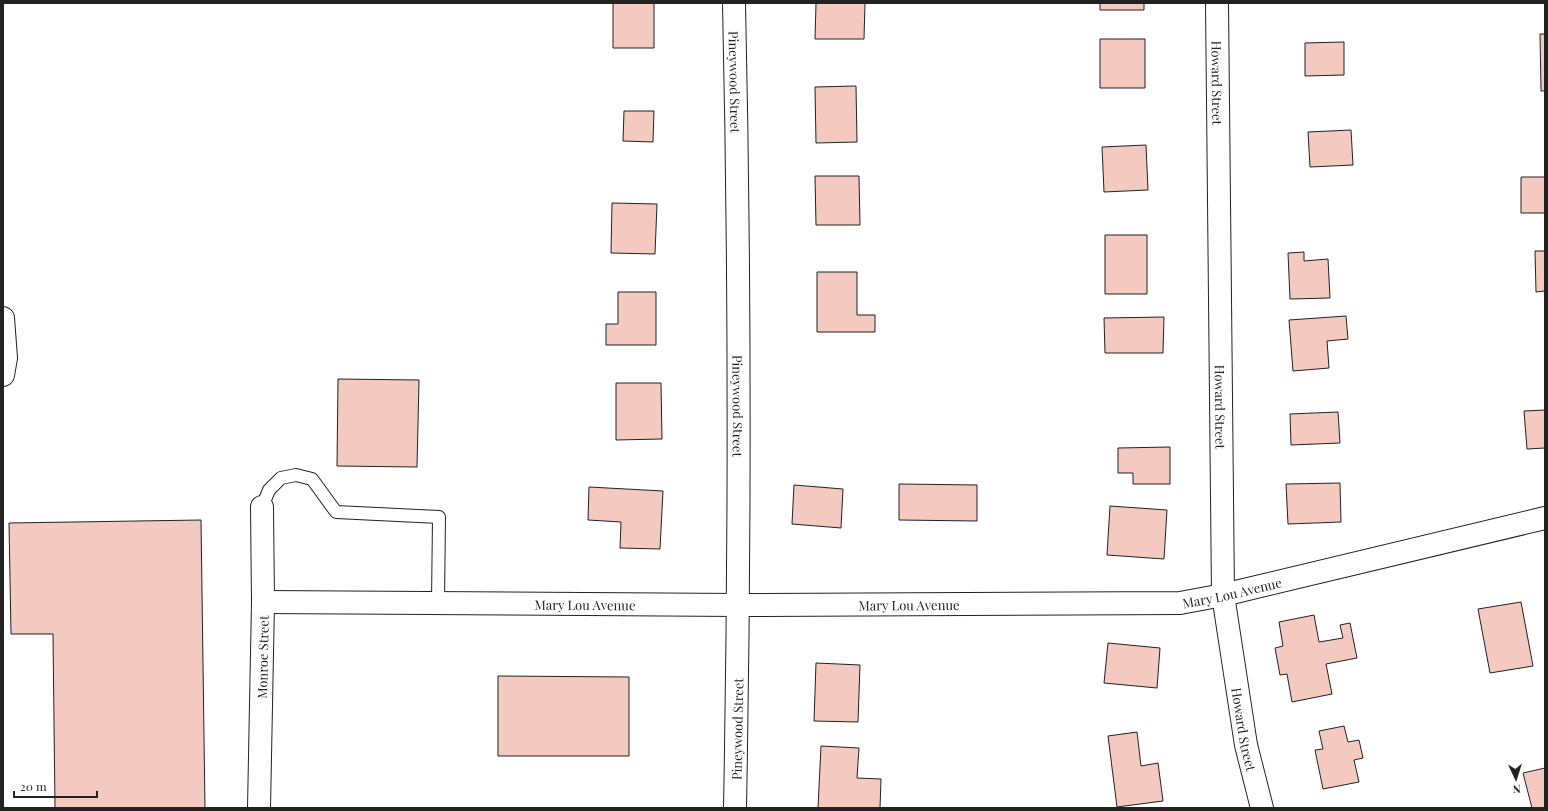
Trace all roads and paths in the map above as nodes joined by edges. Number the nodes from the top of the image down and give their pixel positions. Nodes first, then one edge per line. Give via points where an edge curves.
1 (734, 3) edge
2 (1217, 3) edge
3 (3, 318) edge
4 (3, 375) edge
5 (262, 506) joint
6 (1545, 518) edge
7 (1223, 595) junction
8 (264, 602) junction
9 (438, 602) junction
10 (739, 604) junction
11 (259, 808) edge
12 (735, 808) edge
13 (1262, 808) edge

1 - 10 street, Pineywood Street
2 - 7 street, Howard Street
3 - 4 street via 6,358
5 - 8 street, Monroe Street
5 - 9 lane via 269,490 281,478 296,475 312,479 336,512 439,517
6 - 7 street, Mary Lou Avenue
7 - 10 street, Mary Lou Avenue via 1180,603
7 - 13 street, Howard Street via 1246,745
8 - 9 street, Mary Lou Avenue
8 - 11 street, Monroe Street
9 - 10 street, Mary Lou Avenue
10 - 12 street, Pineywood Street

